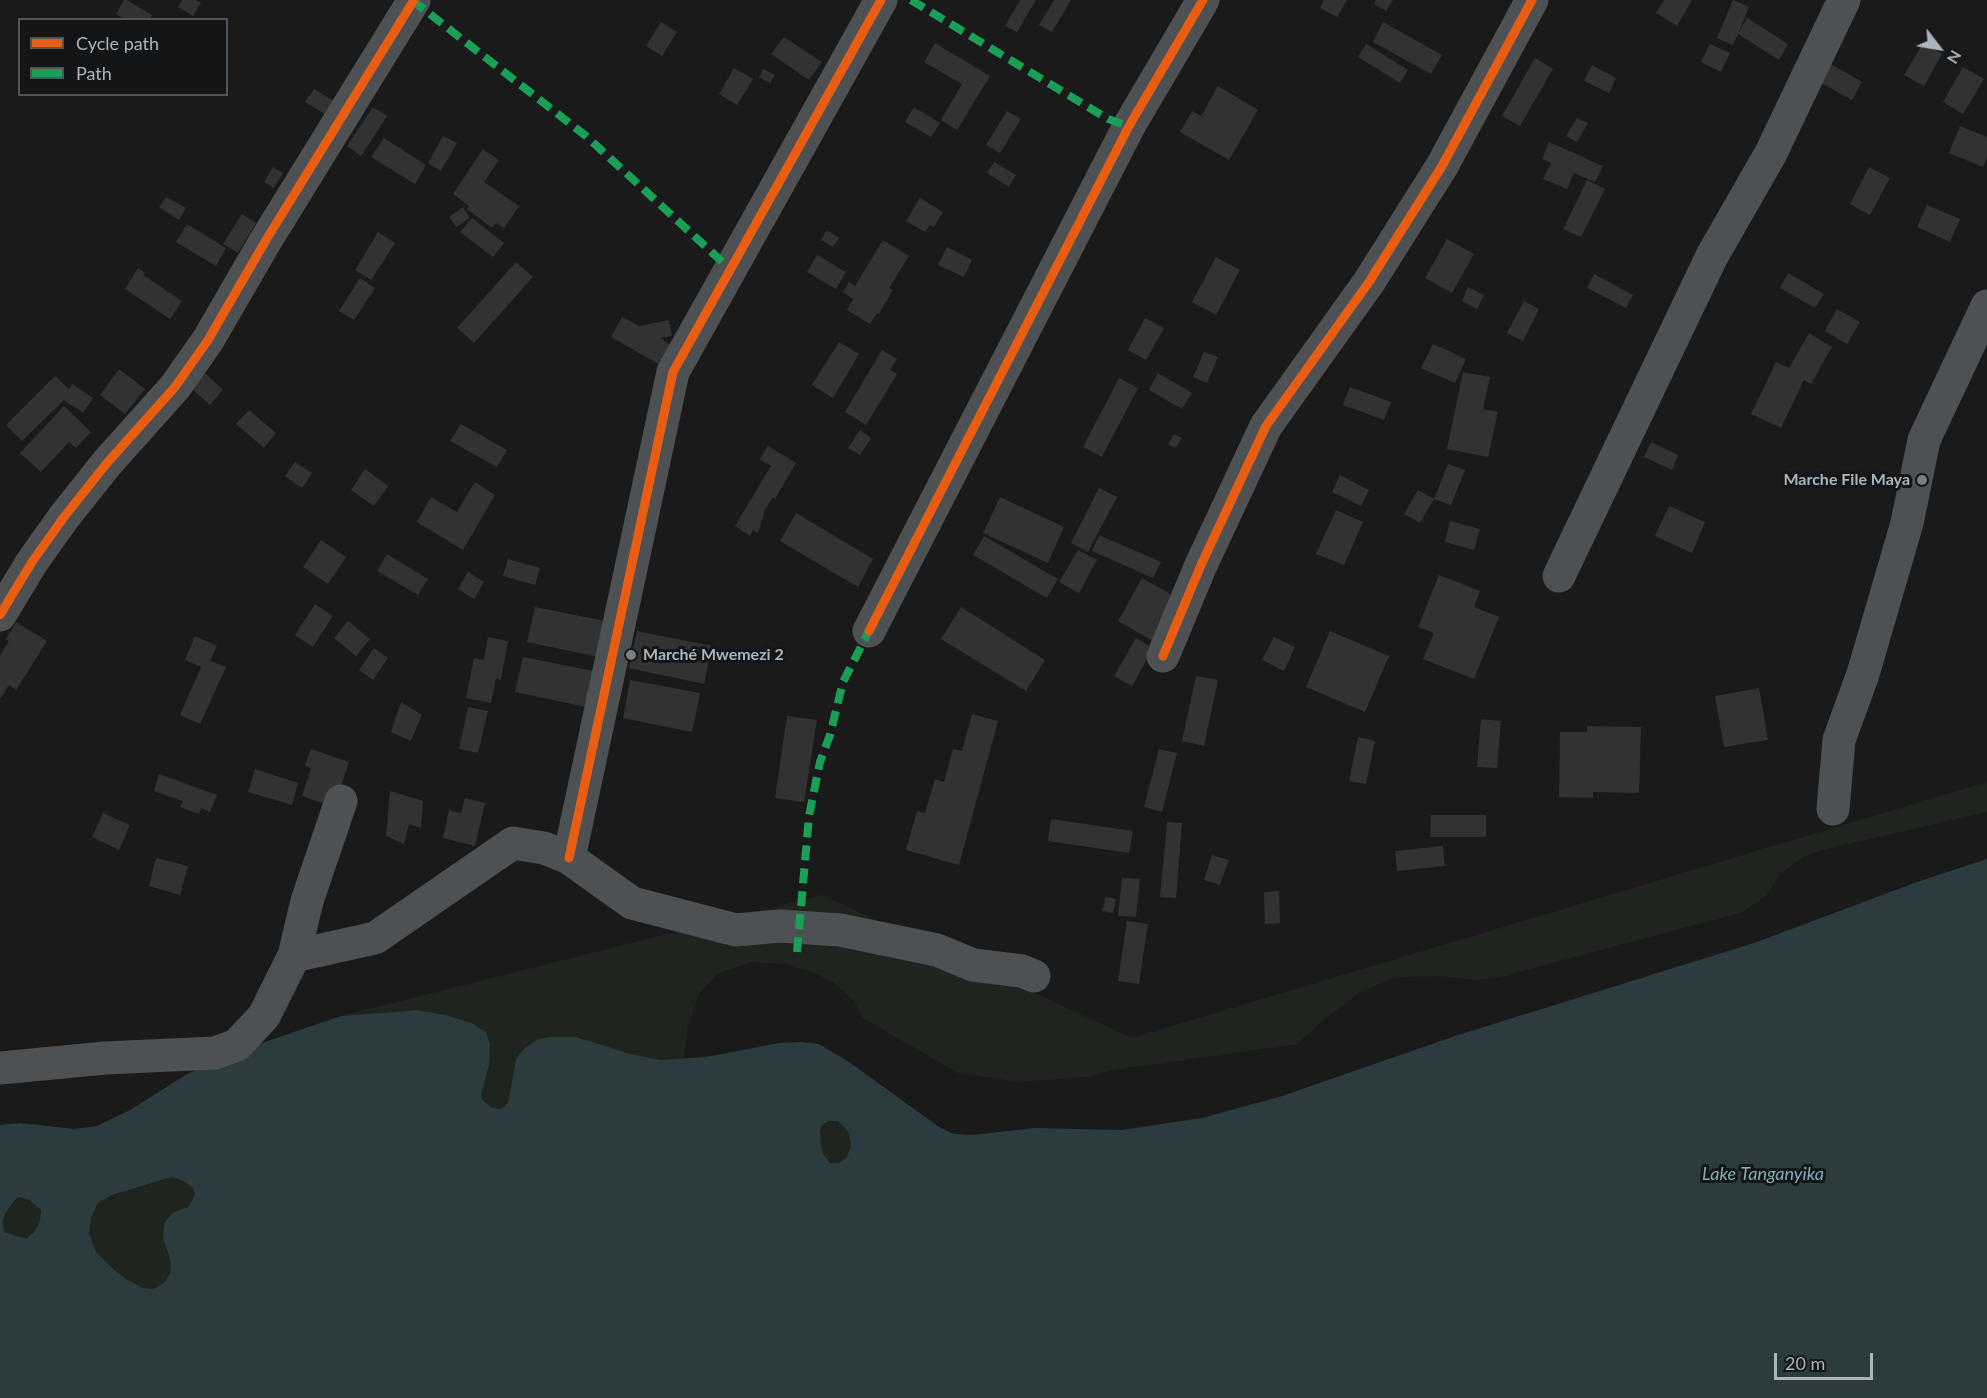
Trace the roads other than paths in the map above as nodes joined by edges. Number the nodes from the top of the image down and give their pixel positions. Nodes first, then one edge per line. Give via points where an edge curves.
1 (414, 0) edge
2 (881, 0) edge
3 (1203, 0) edge
4 (1532, 0) edge
5 (1844, 0) edge
6 (1987, 306) edge
7 (1559, 576) dead end
8 (0, 615) edge
9 (869, 631) dead end
10 (1163, 656) dead end
11 (341, 801) dead end
12 (1833, 809) dead end
13 (569, 858) junction
14 (294, 956) junction
15 (1034, 976) dead end
16 (0, 1068) edge

1 - 8 street via 208,340 175,387 64,518
2 - 13 street via 673,372
3 - 9 street via 1129,126
4 - 10 street via 1442,166 1369,282 1266,426
5 - 7 street via 1771,153 1712,256
6 - 12 street via 1924,440 1906,523 1863,674 1839,740
11 - 14 street via 307,901
13 - 14 street via 544,848 513,843 375,938
13 - 15 street via 632,903 736,930 780,926 840,930 937,950 973,965
14 - 16 street via 264,1016 237,1046 215,1053

